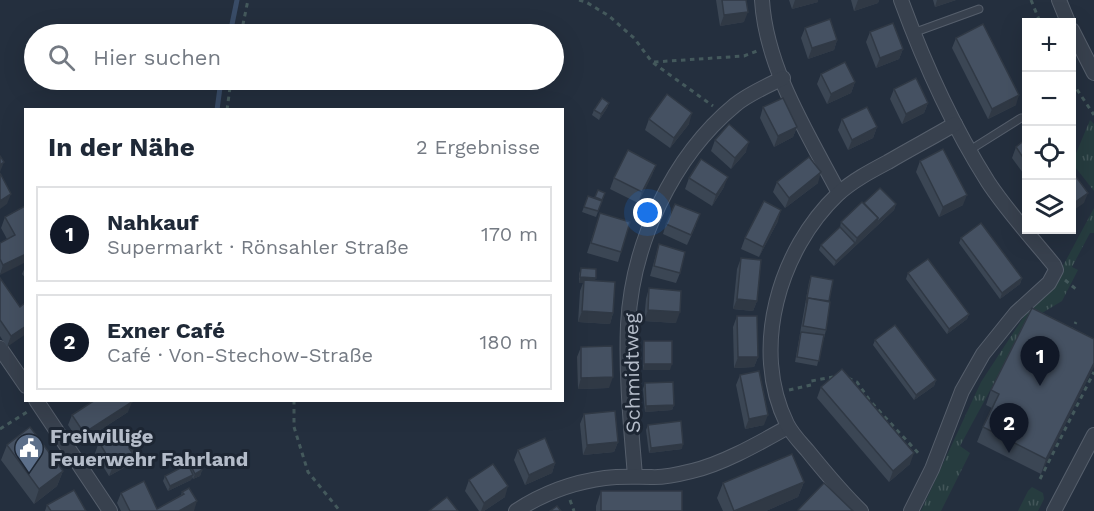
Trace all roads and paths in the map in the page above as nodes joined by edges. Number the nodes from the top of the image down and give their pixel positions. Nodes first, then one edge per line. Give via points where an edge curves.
1 (248, 0) edge
2 (579, 0) edge
3 (762, 0) edge
4 (901, 0) edge
5 (1031, 0) edge
6 (1059, 0) edge
7 (979, 9) dead end
8 (1038, 18) edge
9 (1066, 18) edge
10 (243, 24) edge
11 (913, 33) junction
12 (1076, 39) edge
13 (771, 46) junction
14 (652, 62) junction
15 (1094, 73) edge
16 (783, 78) junction
17 (1076, 89) edge
18 (229, 90) edge
19 (226, 108) edge
20 (725, 115) junction
21 (1094, 115) edge
22 (1021, 118) dead end
23 (955, 124) junction
24 (970, 150) junction
25 (839, 193) junction
26 (1076, 322) dead end
27 (1071, 332) edge
28 (0, 348) edge
29 (1094, 372) edge
30 (24, 383) edge
31 (776, 393) junction
32 (37, 402) edge
33 (294, 402) edge
34 (788, 427) junction
35 (0, 429) edge
36 (1094, 435) edge
37 (932, 469) junction
38 (635, 476) junction
39 (1040, 479) dead end
40 (110, 511) edge
41 (340, 511) edge
42 (516, 511) edge
43 (861, 511) edge
44 (911, 511) edge
45 (1054, 511) edge

1 - 10 path
2 - 14 path via 609,16 634,38
3 - 13 street
4 - 11 street
5 - 8 path
6 - 9 street
7 - 11 lane
11 - 23 street
12 - 15 street
13 - 14 path via 744,56
13 - 16 street
14 - 20 path
16 - 20 street, Schmidtweg via 736,104
16 - 25 street
17 - 21 path
18 - 19 path
20 - 38 street, Schmidtweg via 689,152 654,213 636,273 628,323
22 - 24 lane
23 - 24 street
23 - 25 street
24 - 37 street via 989,183 1056,270 1049,283 1016,313 983,354 962,391
25 - 31 street via 807,231 780,285 771,360
26 - 27 path
28 - 30 street
29 - 39 path
31 - 34 street
31 - 37 path via 842,375 856,382
32 - 35 path
32 - 40 street
33 - 41 path via 294,427 308,472
34 - 38 street via 756,446 694,470 653,478
34 - 43 street
36 - 45 street
37 - 44 street
38 - 42 street via 573,484

